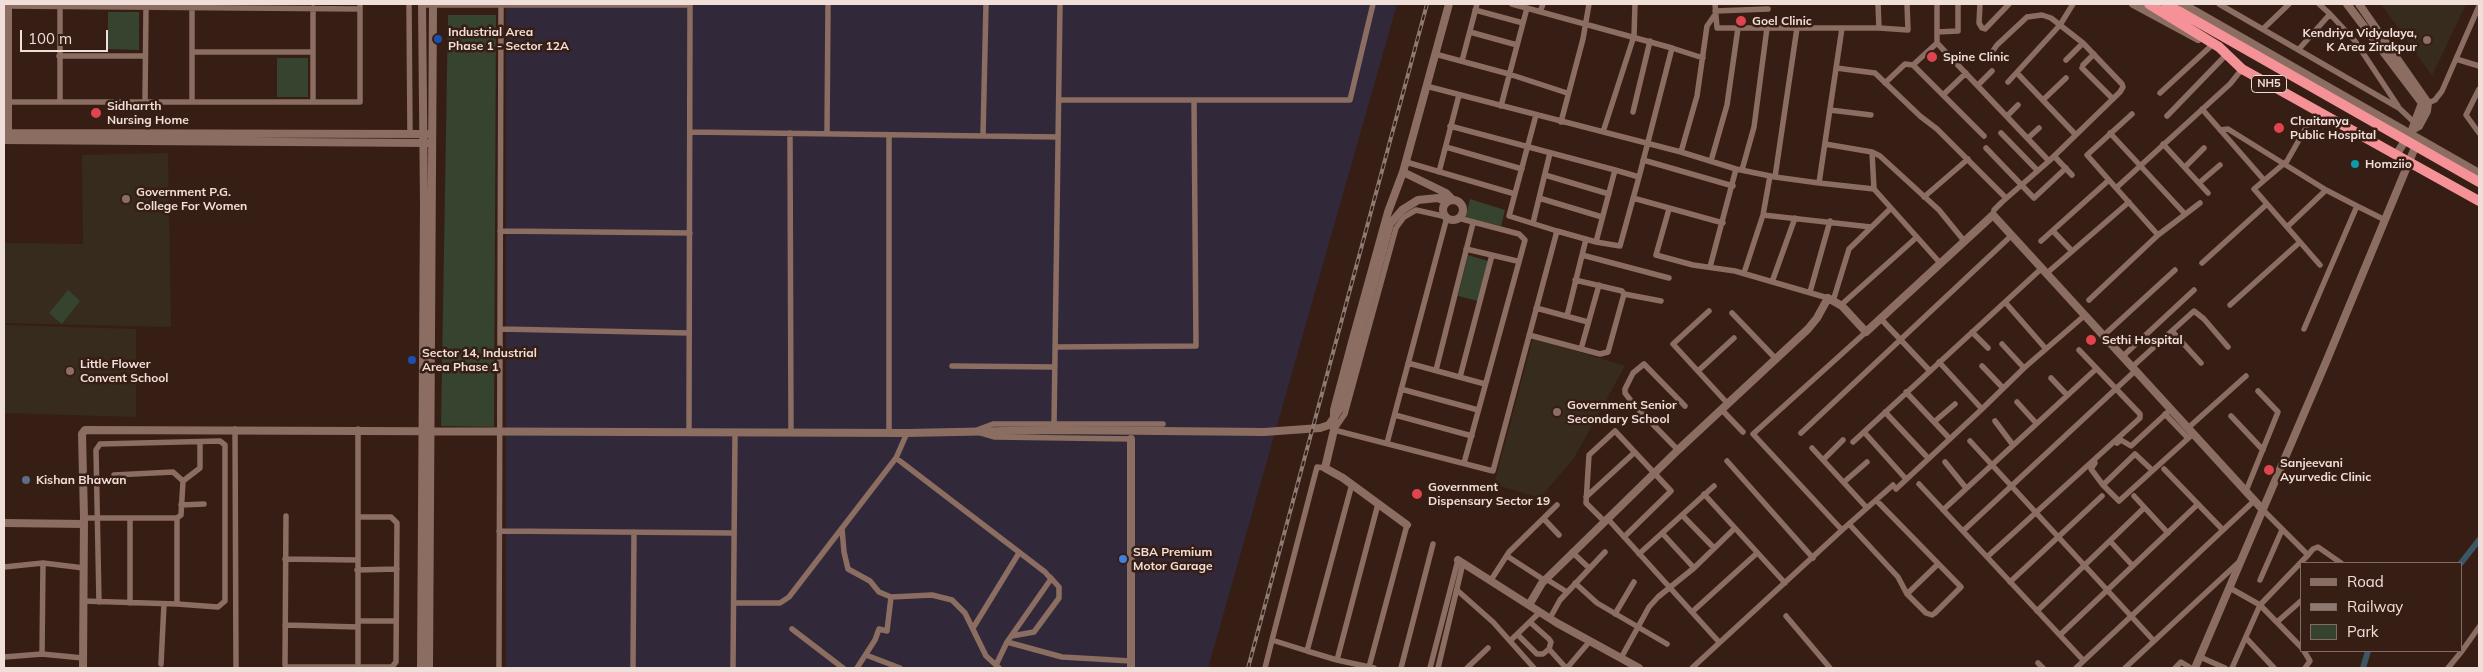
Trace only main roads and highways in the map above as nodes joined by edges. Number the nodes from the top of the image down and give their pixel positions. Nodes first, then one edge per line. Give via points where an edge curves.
1 (2149, 4) edge
2 (2166, 4) edge
3 (2479, 182) edge
4 (2479, 201) edge

1 - 4 highway, NH5 via 2218,49 2242,69
2 - 3 highway, NH5 via 2412,130 2416,145

